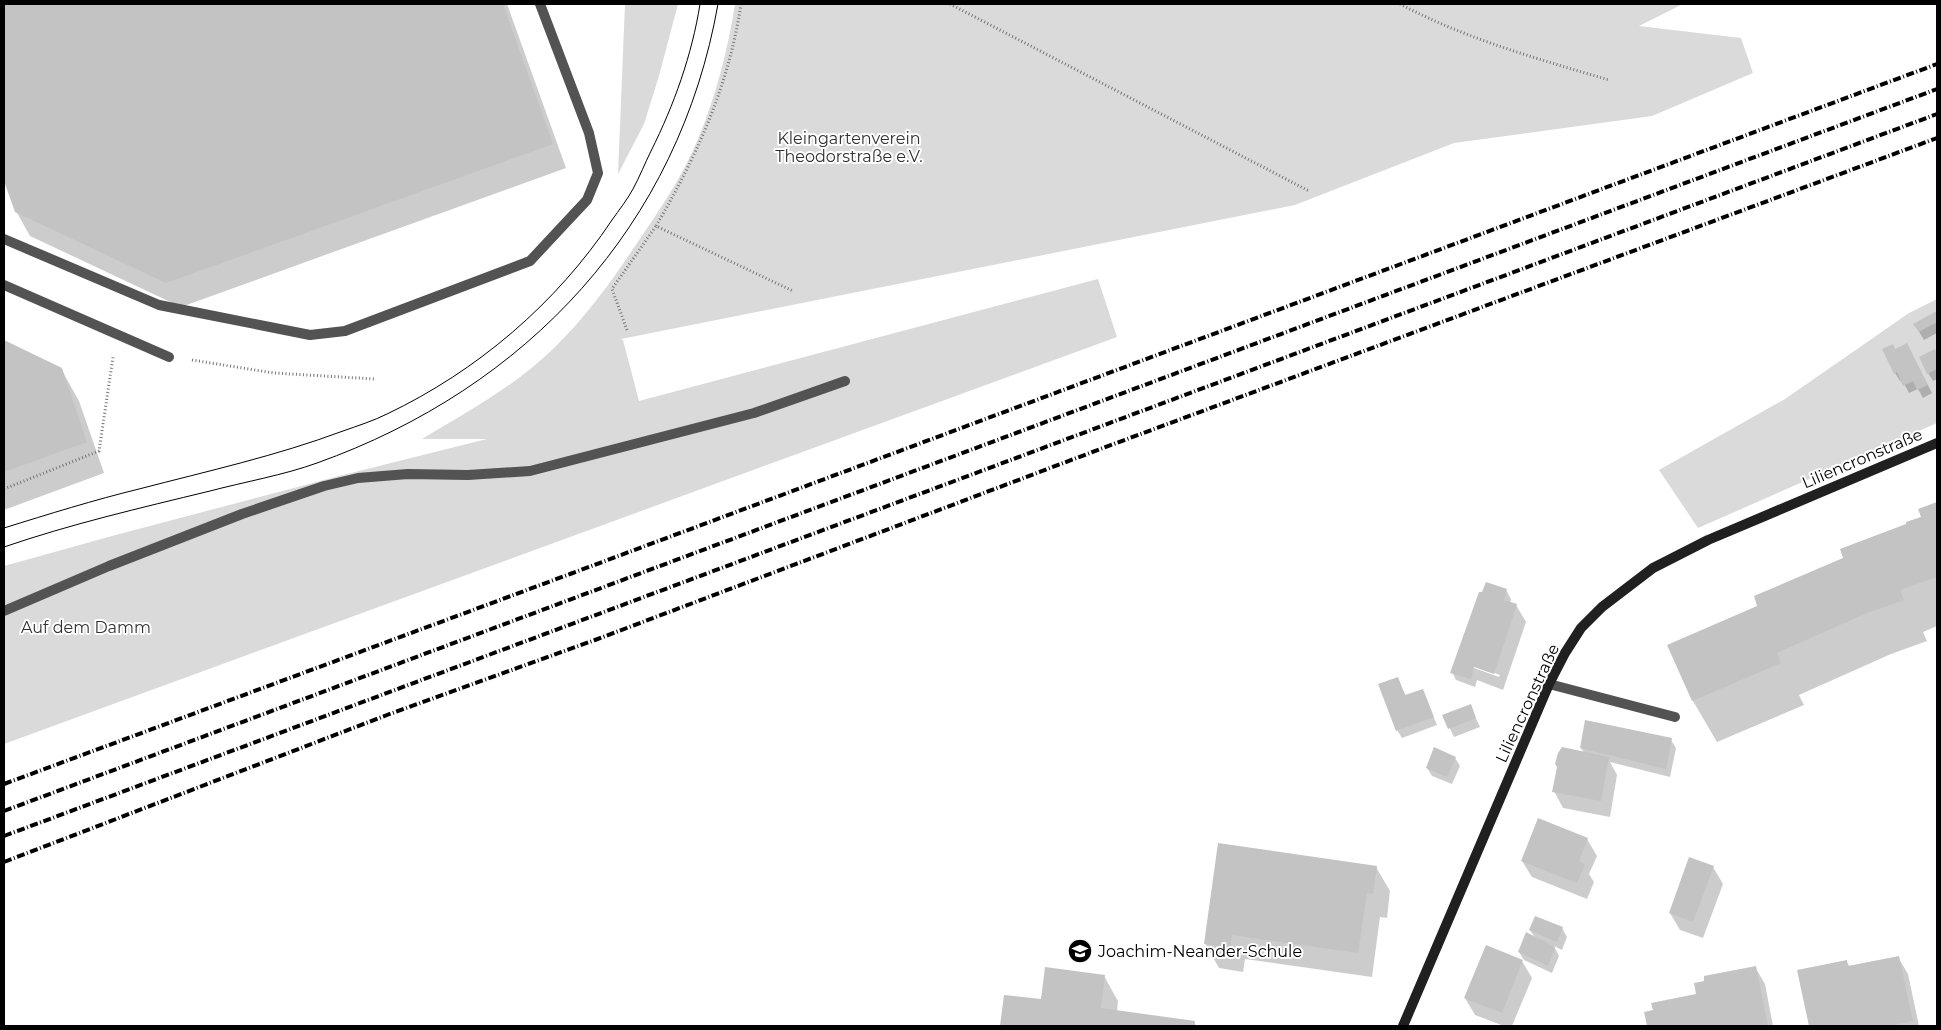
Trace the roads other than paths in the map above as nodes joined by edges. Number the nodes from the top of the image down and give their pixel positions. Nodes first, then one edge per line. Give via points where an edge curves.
1 (540, 4) edge
2 (4, 239) edge
3 (4, 285) edge
4 (169, 357) road end
5 (845, 381) dead end
6 (1937, 443) edge
7 (4, 611) edge
8 (1550, 684) junction
9 (1675, 717) dead end
10 (1403, 1026) edge

1 - 2 lane via 589,133 598,173 587,200 530,261 345,331 310,335 159,305
3 - 4 lane
5 - 7 lane via 754,413 530,471 408,474 358,478 324,486 242,514
6 - 8 main road, Liliencronstraße via 1708,540 1652,568 1581,628
8 - 9 lane
8 - 10 main road, Liliencronstraße

